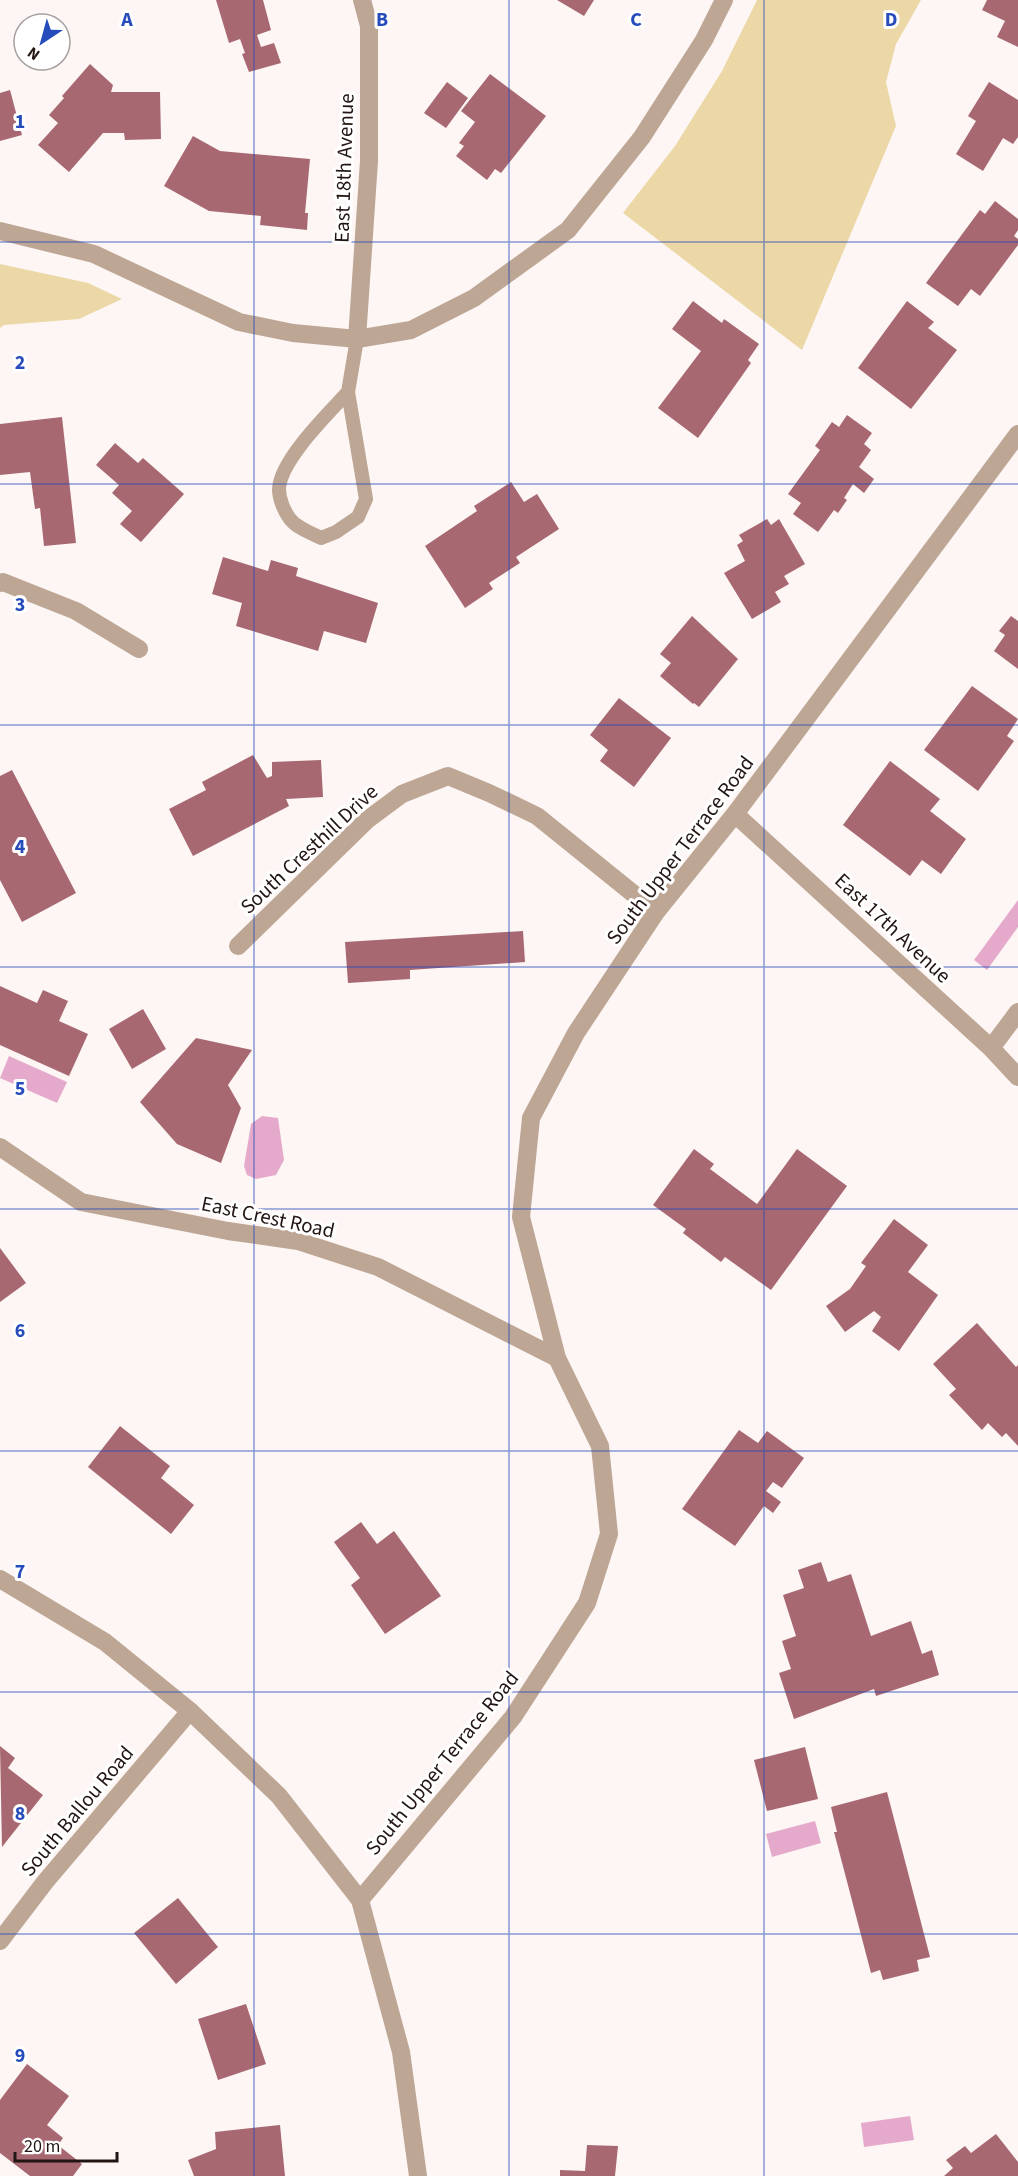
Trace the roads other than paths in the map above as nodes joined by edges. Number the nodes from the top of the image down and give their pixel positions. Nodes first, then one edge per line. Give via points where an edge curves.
1 (362, 0) edge
2 (724, 0) edge
3 (0, 231) edge
4 (357, 339) junction
5 (348, 392) junction
6 (1018, 434) edge
7 (0, 583) edge
8 (139, 649) dead end
9 (735, 814) junction
10 (656, 912) junction
11 (238, 946) dead end
12 (1018, 1012) edge
13 (991, 1048) junction
14 (1018, 1077) edge
15 (0, 1147) edge
16 (557, 1358) junction
17 (0, 1579) edge
18 (190, 1711) junction
19 (360, 1900) junction
20 (0, 1941) edge
21 (418, 2176) edge

1 - 4 street, East 18th Avenue via 369,26 369,161
2 - 4 street via 704,40 642,138 568,230 474,298 411,330
3 - 4 street via 94,254 239,322 294,333
4 - 5 lane
5 - 5 lane via 366,499 358,517 321,538 291,520 282,505 279,488 296,452
6 - 9 street, South Upper Terrace Road
7 - 8 street via 76,611
9 - 10 street, South Upper Terrace Road
9 - 13 street, East 17th Avenue
10 - 11 street, South Cresthill Drive via 537,816 448,776 402,794 367,820
10 - 16 street, South Upper Terrace Road via 576,1033 531,1118 521,1216
12 - 13 street
13 - 14 street, East 17th Avenue
15 - 16 street, East Crest Road via 81,1202 298,1241 378,1267
16 - 19 street, South Upper Terrace Road via 600,1446 609,1534 587,1604 513,1717
17 - 18 street via 105,1642
18 - 19 street via 279,1796
18 - 20 street, South Ballou Road
19 - 21 street via 401,2052

